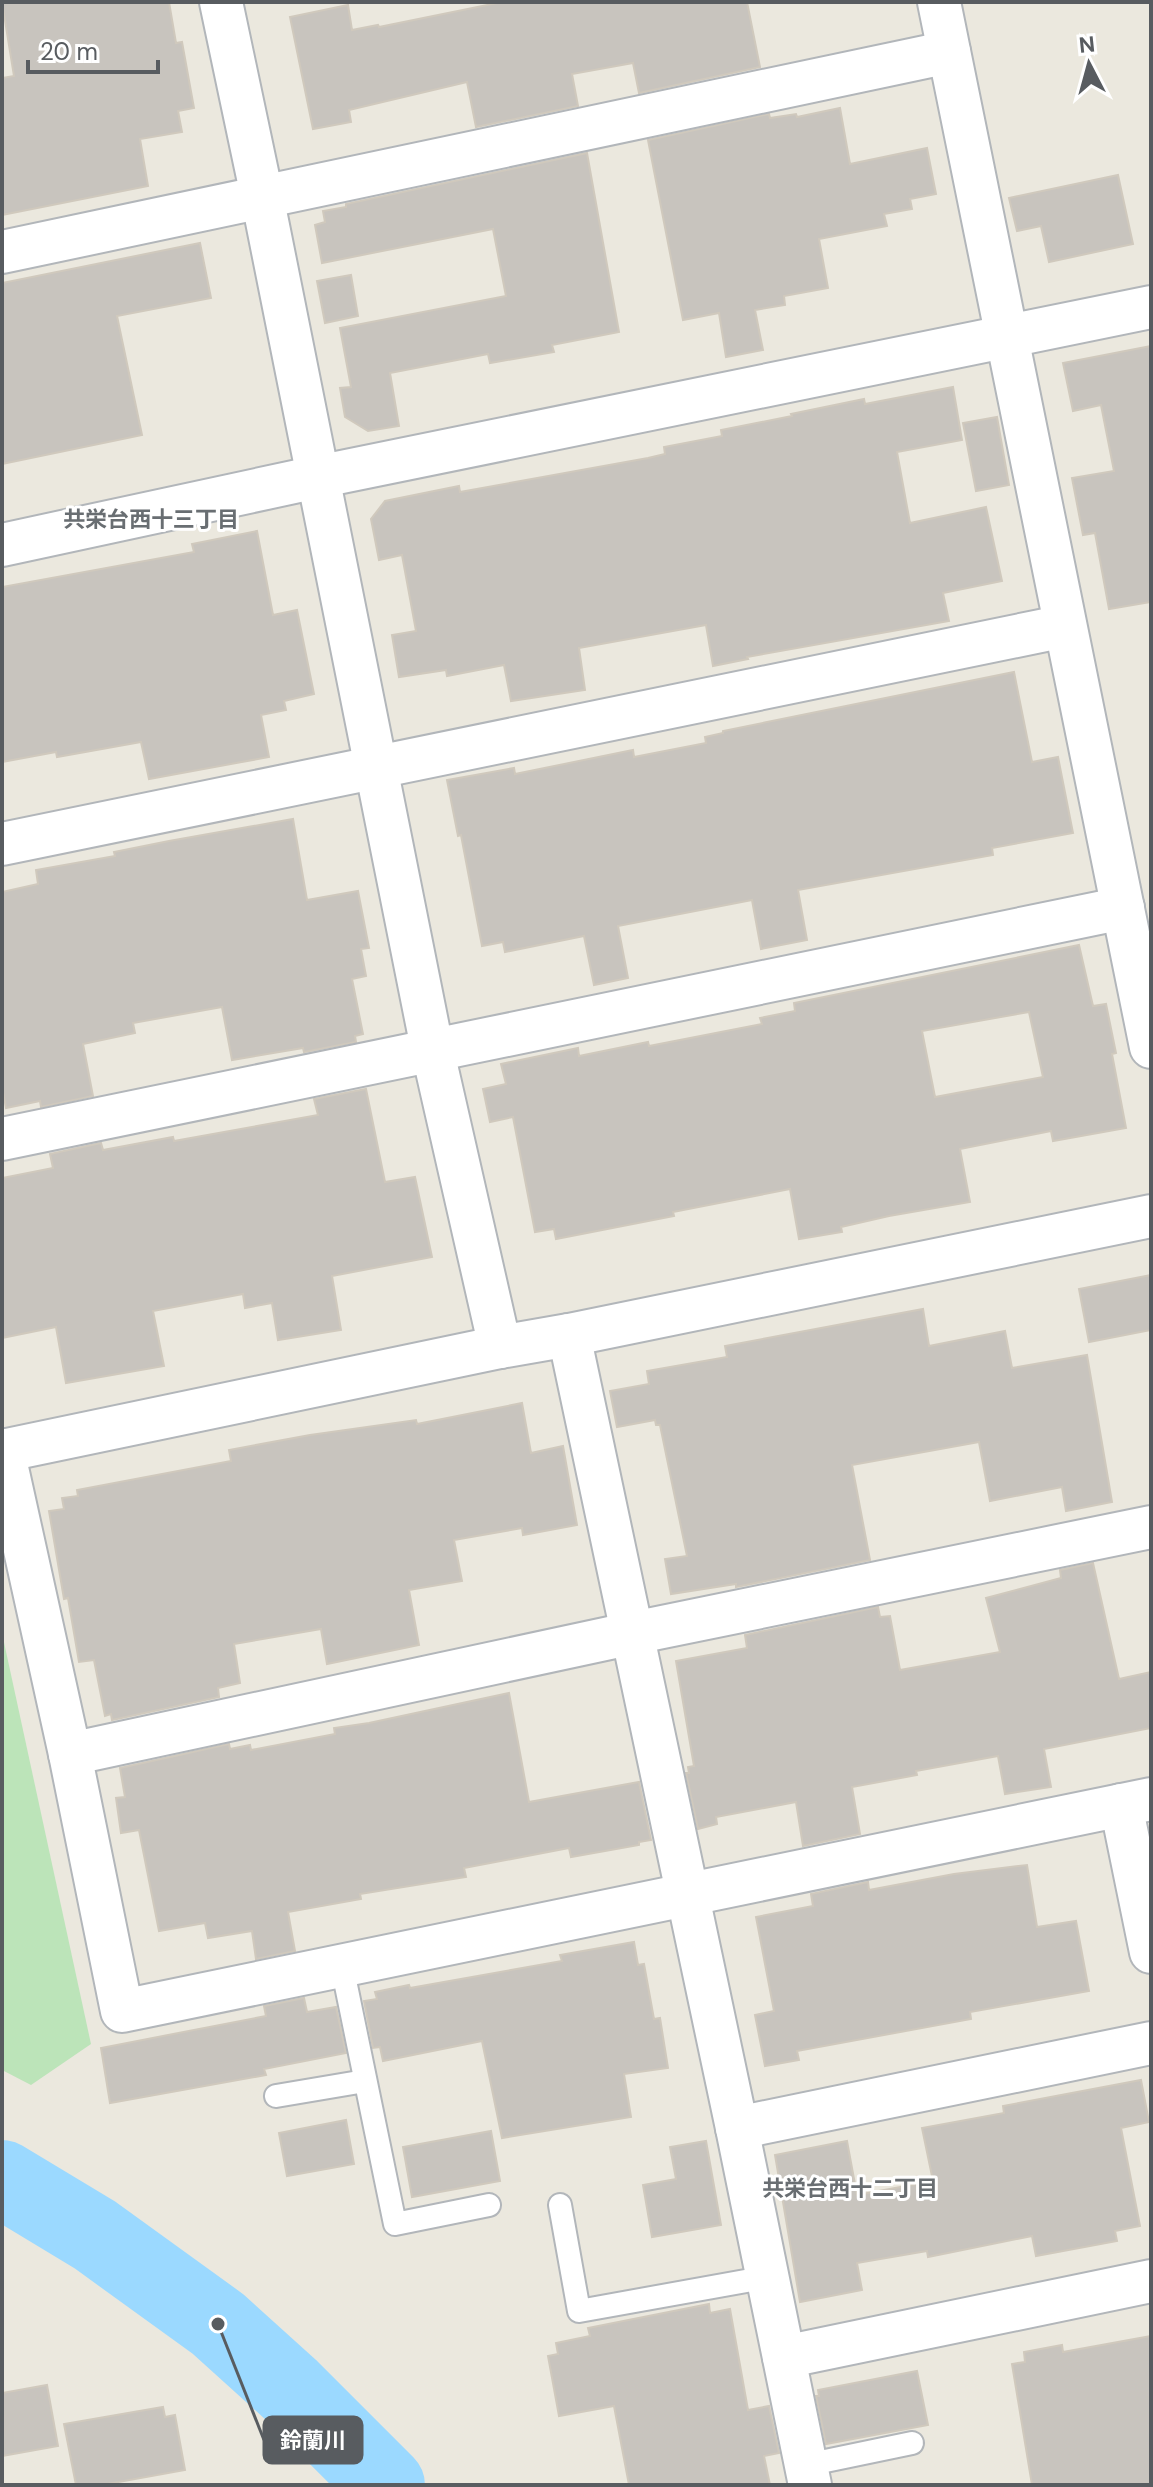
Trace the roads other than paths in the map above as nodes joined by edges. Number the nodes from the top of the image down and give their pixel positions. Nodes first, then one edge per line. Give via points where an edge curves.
1 (221, 2) edge
2 (939, 2) edge
3 (949, 52) junction
4 (262, 196) junction
5 (2, 252) edge
6 (1151, 307) edge
7 (1006, 337) junction
8 (317, 477) junction
9 (2, 545) edge
10 (1065, 626) junction
11 (374, 768) junction
12 (2, 844) edge
13 (1123, 908) junction
14 (1151, 1047) edge
15 (432, 1048) junction
16 (2, 1139) edge
17 (1151, 1216) edge
18 (569, 1335) junction
19 (500, 1347) junction
20 (3, 1451) edge
21 (1151, 1527) edge
22 (633, 1633) junction
23 (70, 1754) junction
24 (1136, 1802) edge
25 (688, 1894) junction
26 (1151, 1952) edge
27 (342, 1966) junction
28 (1151, 2043) edge
29 (365, 2081) junction
30 (276, 2096) dead end
31 (737, 2128) junction
32 (489, 2205) dead end
33 (560, 2205) dead end
34 (768, 2277) junction
35 (1151, 2281) edge
36 (784, 2357) junction
37 (912, 2443) dead end
38 (808, 2475) edge

1 - 4 street
2 - 3 street
3 - 4 street
3 - 7 street
4 - 5 street
4 - 8 street
6 - 7 street
7 - 8 street
7 - 10 street
8 - 9 street
8 - 11 street
10 - 11 street
10 - 13 street
11 - 12 street
11 - 15 street
13 - 14 street
13 - 15 street
15 - 16 street
15 - 19 street
17 - 18 street
18 - 19 street
18 - 22 street
19 - 20 street
20 - 23 street
21 - 22 street
22 - 23 street
22 - 25 street
23 - 27 street via 122,2011
24 - 25 street
24 - 26 street
25 - 27 street
25 - 31 street
27 - 29 lane
28 - 31 street
29 - 30 lane
29 - 32 lane via 395,2224
31 - 34 street
33 - 34 lane via 579,2311
34 - 36 street
35 - 36 street
36 - 38 street
37 - 38 lane

